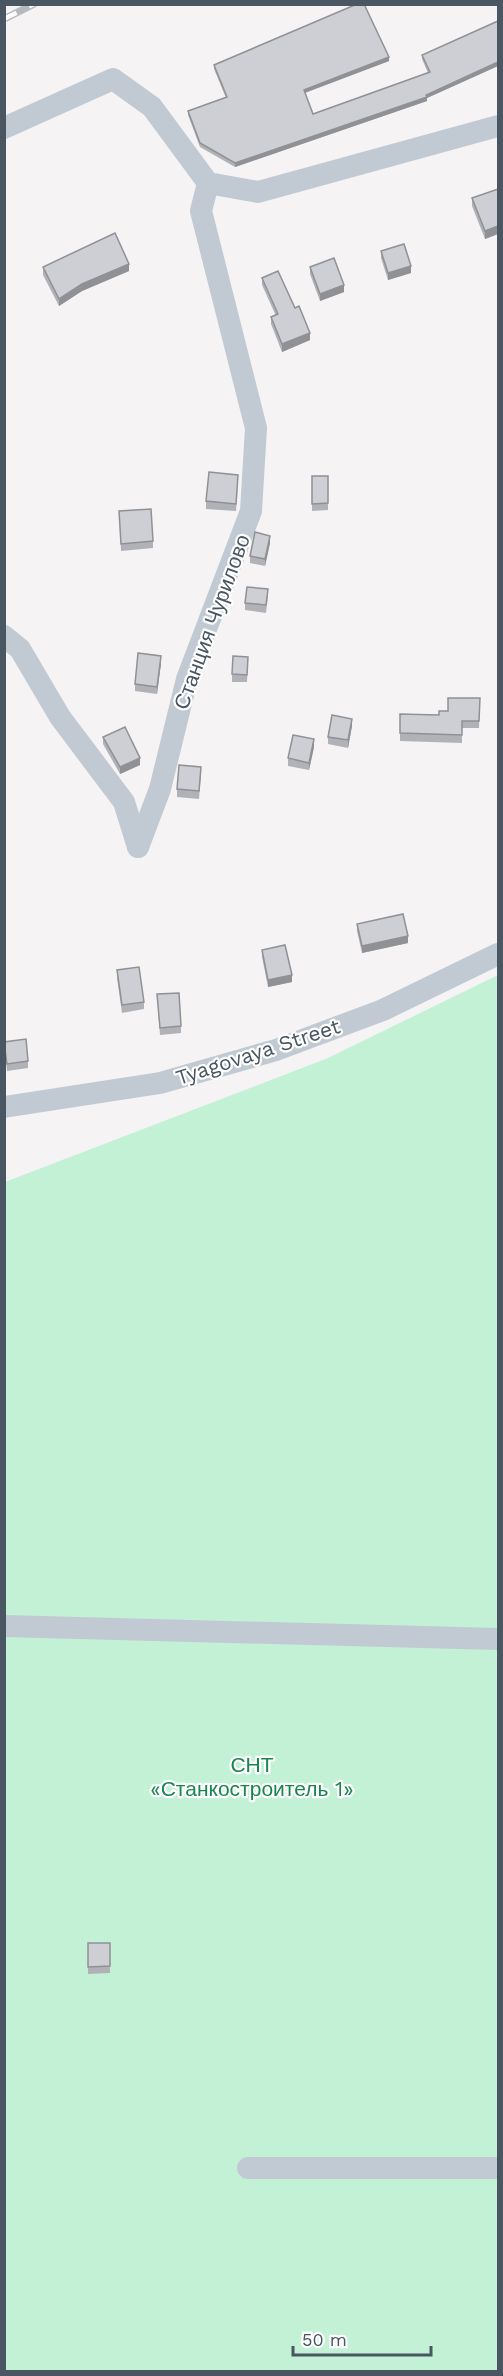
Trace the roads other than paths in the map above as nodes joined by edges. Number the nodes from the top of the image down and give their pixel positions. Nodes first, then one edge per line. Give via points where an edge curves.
1 (498, 126) edge
2 (4, 128) edge
3 (208, 183) junction
4 (4, 636) edge
5 (498, 954) edge
6 (4, 1107) edge
7 (4, 1626) edge
8 (498, 1639) edge
9 (248, 2168) dead end
10 (498, 2168) edge

1 - 3 street via 258,192
2 - 3 street via 113,79 152,107
3 - 4 street, Станция Чурилово via 201,211 256,428 251,511 187,679 160,789 138,847 124,802 60,717 20,649
5 - 6 street, Tyagovaya Street via 383,1010 276,1050 160,1083
7 - 8 street
9 - 10 street

